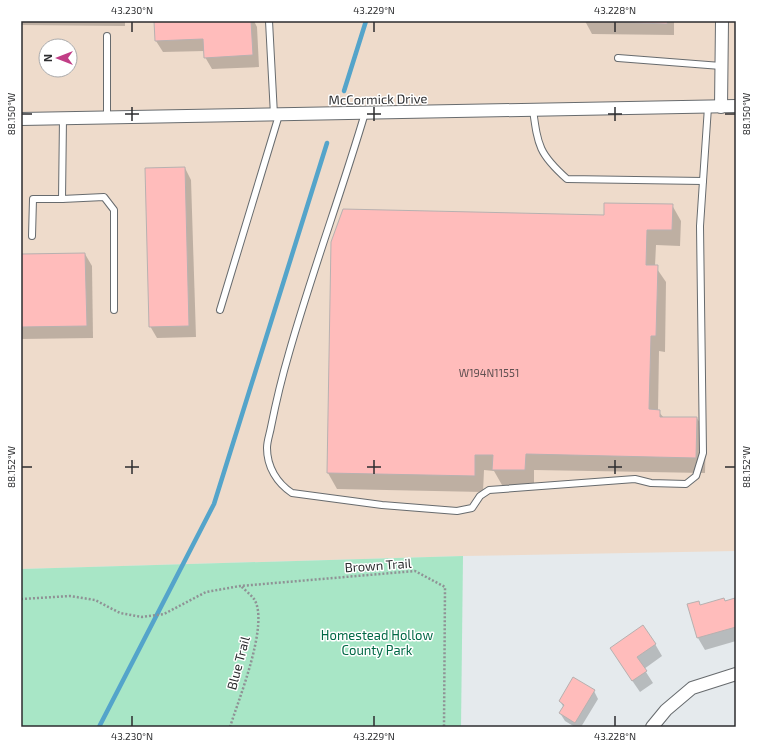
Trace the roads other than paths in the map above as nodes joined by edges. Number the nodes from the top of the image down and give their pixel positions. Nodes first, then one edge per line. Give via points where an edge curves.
1 (269, 21) edge
2 (722, 21) edge
3 (107, 36) dead end
4 (618, 58) dead end
5 (722, 66) junction
6 (736, 106) edge
7 (708, 107) junction
8 (720, 107) junction
9 (533, 110) junction
10 (365, 113) junction
11 (277, 115) junction
12 (62, 118) junction
13 (107, 118) junction
14 (21, 119) edge
15 (703, 181) junction
16 (62, 199) junction
17 (32, 236) dead end
18 (114, 310) dead end
19 (220, 310) dead end
20 (736, 674) edge
21 (652, 727) edge

1 - 11 lane
2 - 5 street
3 - 13 lane
4 - 5 lane
5 - 8 street
6 - 8 street, McCormick Drive
7 - 8 street, McCormick Drive
7 - 9 street, McCormick Drive
7 - 15 lane
9 - 10 street, McCormick Drive
9 - 15 lane via 537,142 550,164 567,179
10 - 11 street, McCormick Drive
10 - 15 lane via 299,318 282,378 267,448 272,471 281,486 292,493 382,505 457,510 472,508 480,496 489,490 635,479 651,483 686,484 696,476 703,453 700,226
11 - 13 street, McCormick Drive
11 - 19 lane
12 - 13 street, McCormick Drive
12 - 14 street, McCormick Drive
12 - 16 lane
16 - 17 lane via 33,199
16 - 18 lane via 104,197 114,210
20 - 21 street via 692,688 666,710

